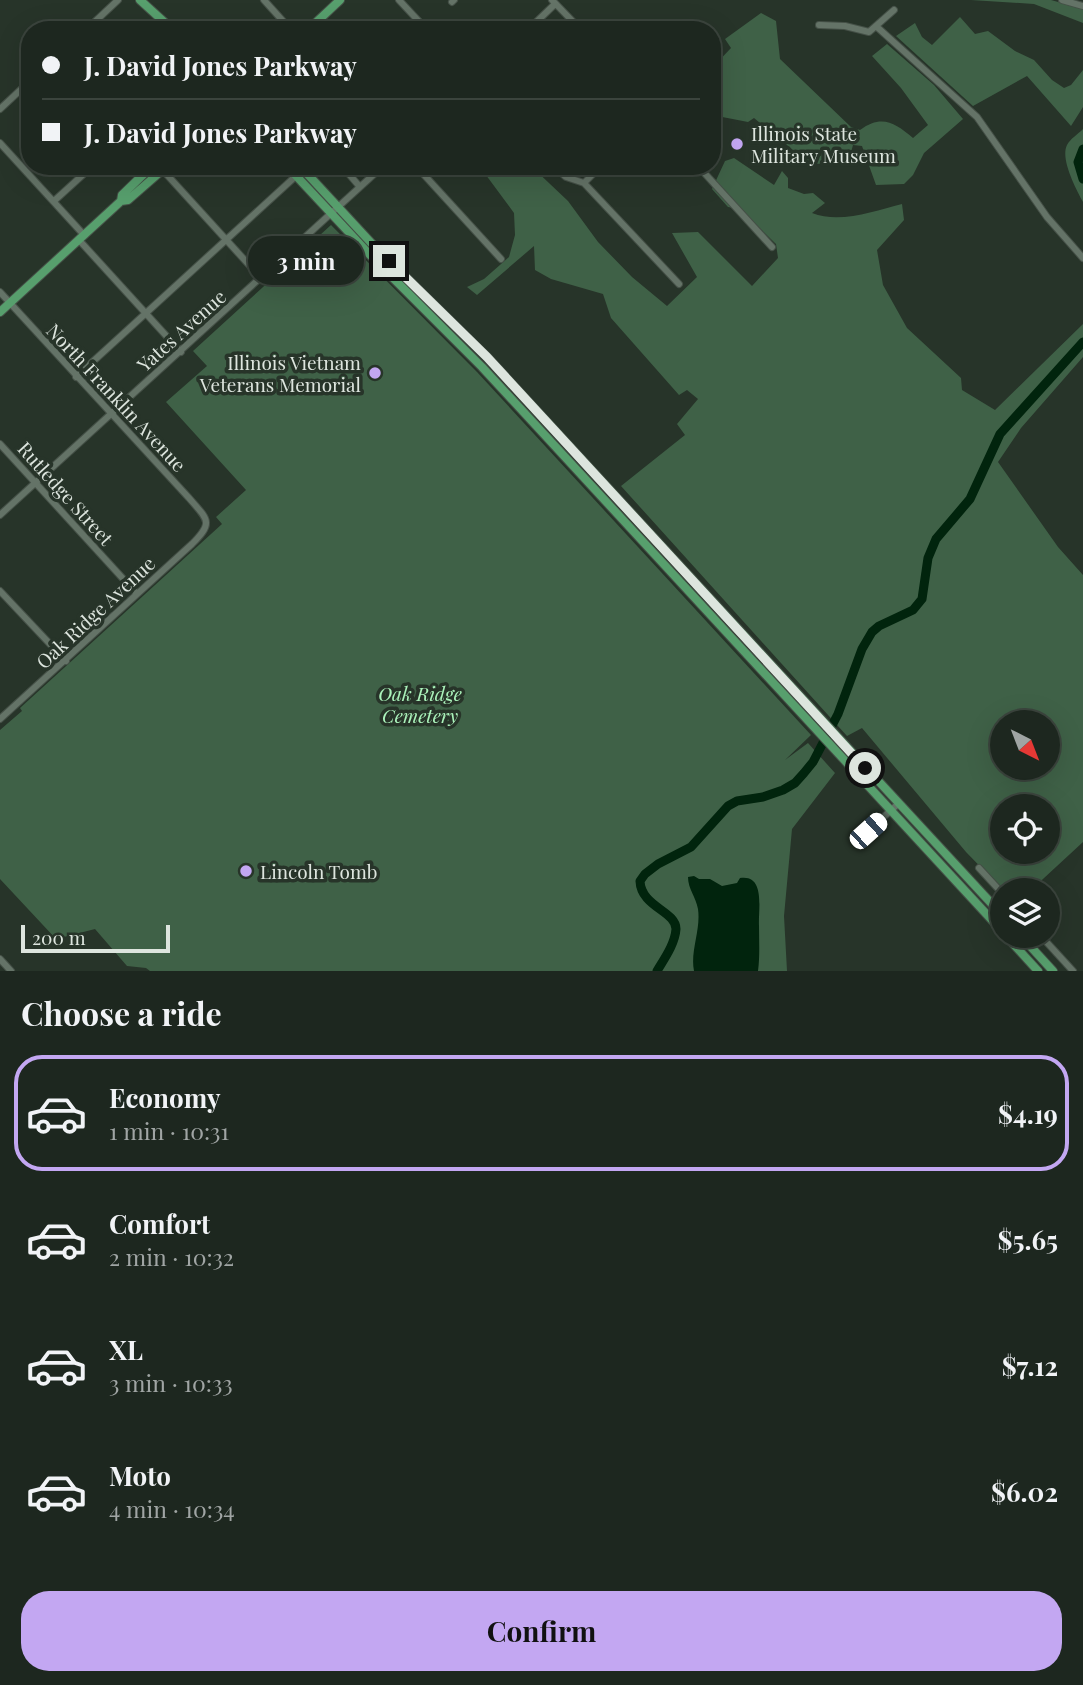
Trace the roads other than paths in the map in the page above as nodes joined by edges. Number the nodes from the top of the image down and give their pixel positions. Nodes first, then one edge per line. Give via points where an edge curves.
1 (118, 0) edge
2 (140, 0) edge
3 (264, 0) edge
4 (340, 0) edge
5 (399, 0) edge
6 (1062, 0) edge
7 (553, 2) edge
8 (1083, 6) edge
9 (894, 10) dead end
10 (96, 21) edge
11 (157, 21) edge
12 (163, 21) edge
13 (284, 21) edge
14 (320, 21) edge
15 (419, 21) edge
16 (536, 21) edge
17 (572, 21) edge
18 (819, 25) dead end
19 (877, 27) junction
20 (21, 89) edge
21 (0, 109) edge
22 (0, 143) edge
23 (21, 166) edge
24 (30, 175) edge
25 (83, 175) edge
26 (143, 175) edge
27 (155, 175) edge
28 (169, 175) edge
29 (296, 175) edge
30 (304, 175) edge
31 (350, 175) edge
32 (373, 175) edge
33 (424, 175) edge
34 (564, 175) edge
35 (592, 175) edge
36 (706, 175) edge
37 (584, 183) junction
38 (360, 187) junction
39 (54, 201) junction
40 (121, 201) junction
41 (335, 211) junction
42 (81, 237) junction
43 (226, 240) junction
44 (772, 247) dead end
45 (1083, 258) edge
46 (501, 259) dead end
47 (261, 278) junction
48 (678, 284) dead end
49 (0, 292) edge
50 (9, 303) junction
51 (0, 312) edge
52 (146, 313) junction
53 (181, 352) junction
54 (76, 377) junction
55 (111, 414) junction
56 (0, 444) edge
57 (36, 483) junction
58 (0, 515) edge
59 (208, 525) joint
60 (0, 591) edge
61 (137, 594) junction
62 (66, 661) junction
63 (0, 719) edge
64 (898, 804) junction
65 (891, 810) junction
66 (868, 831) dead end
67 (979, 868) dead end
68 (990, 880) edge
69 (990, 901) edge
70 (990, 918) edge
71 (1017, 948) edge
72 (1032, 948) edge
73 (1052, 948) edge
74 (0, 959) edge
75 (9, 970) edge
76 (1038, 971) edge
77 (1053, 971) edge
78 (1073, 971) edge

1 - 10 street
2 - 11 main road
2 - 12 main road
3 - 13 street
4 - 14 main road
5 - 15 street
6 - 8 street
7 - 16 street
7 - 17 street
9 - 19 street
18 - 19 street via 865,32
19 - 45 street via 977,117 1047,217
20 - 21 street
22 - 23 street
24 - 39 street
25 - 39 street
26 - 40 main road
27 - 40 main road
28 - 43 street
29 - 43 street
30 - 41 main road
31 - 38 street
32 - 38 street, Yates Avenue
33 - 46 street
34 - 37 street
35 - 37 street
36 - 44 street
37 - 48 street
38 - 41 street, Yates Avenue
39 - 42 street
40 - 42 main road
41 - 47 street, Yates Avenue
41 - 64 main road via 487,357
41 - 65 main road
42 - 50 main road
42 - 52 street
43 - 47 street
43 - 52 street
47 - 53 street, Yates Avenue
49 - 50 street, North Franklin Avenue
50 - 51 main road
50 - 54 street, North Franklin Avenue
52 - 53 street
52 - 54 street
53 - 55 street, Yates Avenue
54 - 55 street, North Franklin Avenue
55 - 57 street, Yates Avenue
55 - 59 street, North Franklin Avenue
56 - 57 street, Rutledge Street
57 - 58 street, Yates Avenue
57 - 61 street, Rutledge Street
59 - 61 street, Oak Ridge Avenue
60 - 62 street
61 - 62 street, Oak Ridge Avenue
62 - 63 street, Oak Ridge Avenue
64 - 65 street
64 - 69 main road
65 - 66 street
65 - 70 main road
67 - 68 street
71 - 76 main road
72 - 77 main road
73 - 78 street
74 - 75 street

